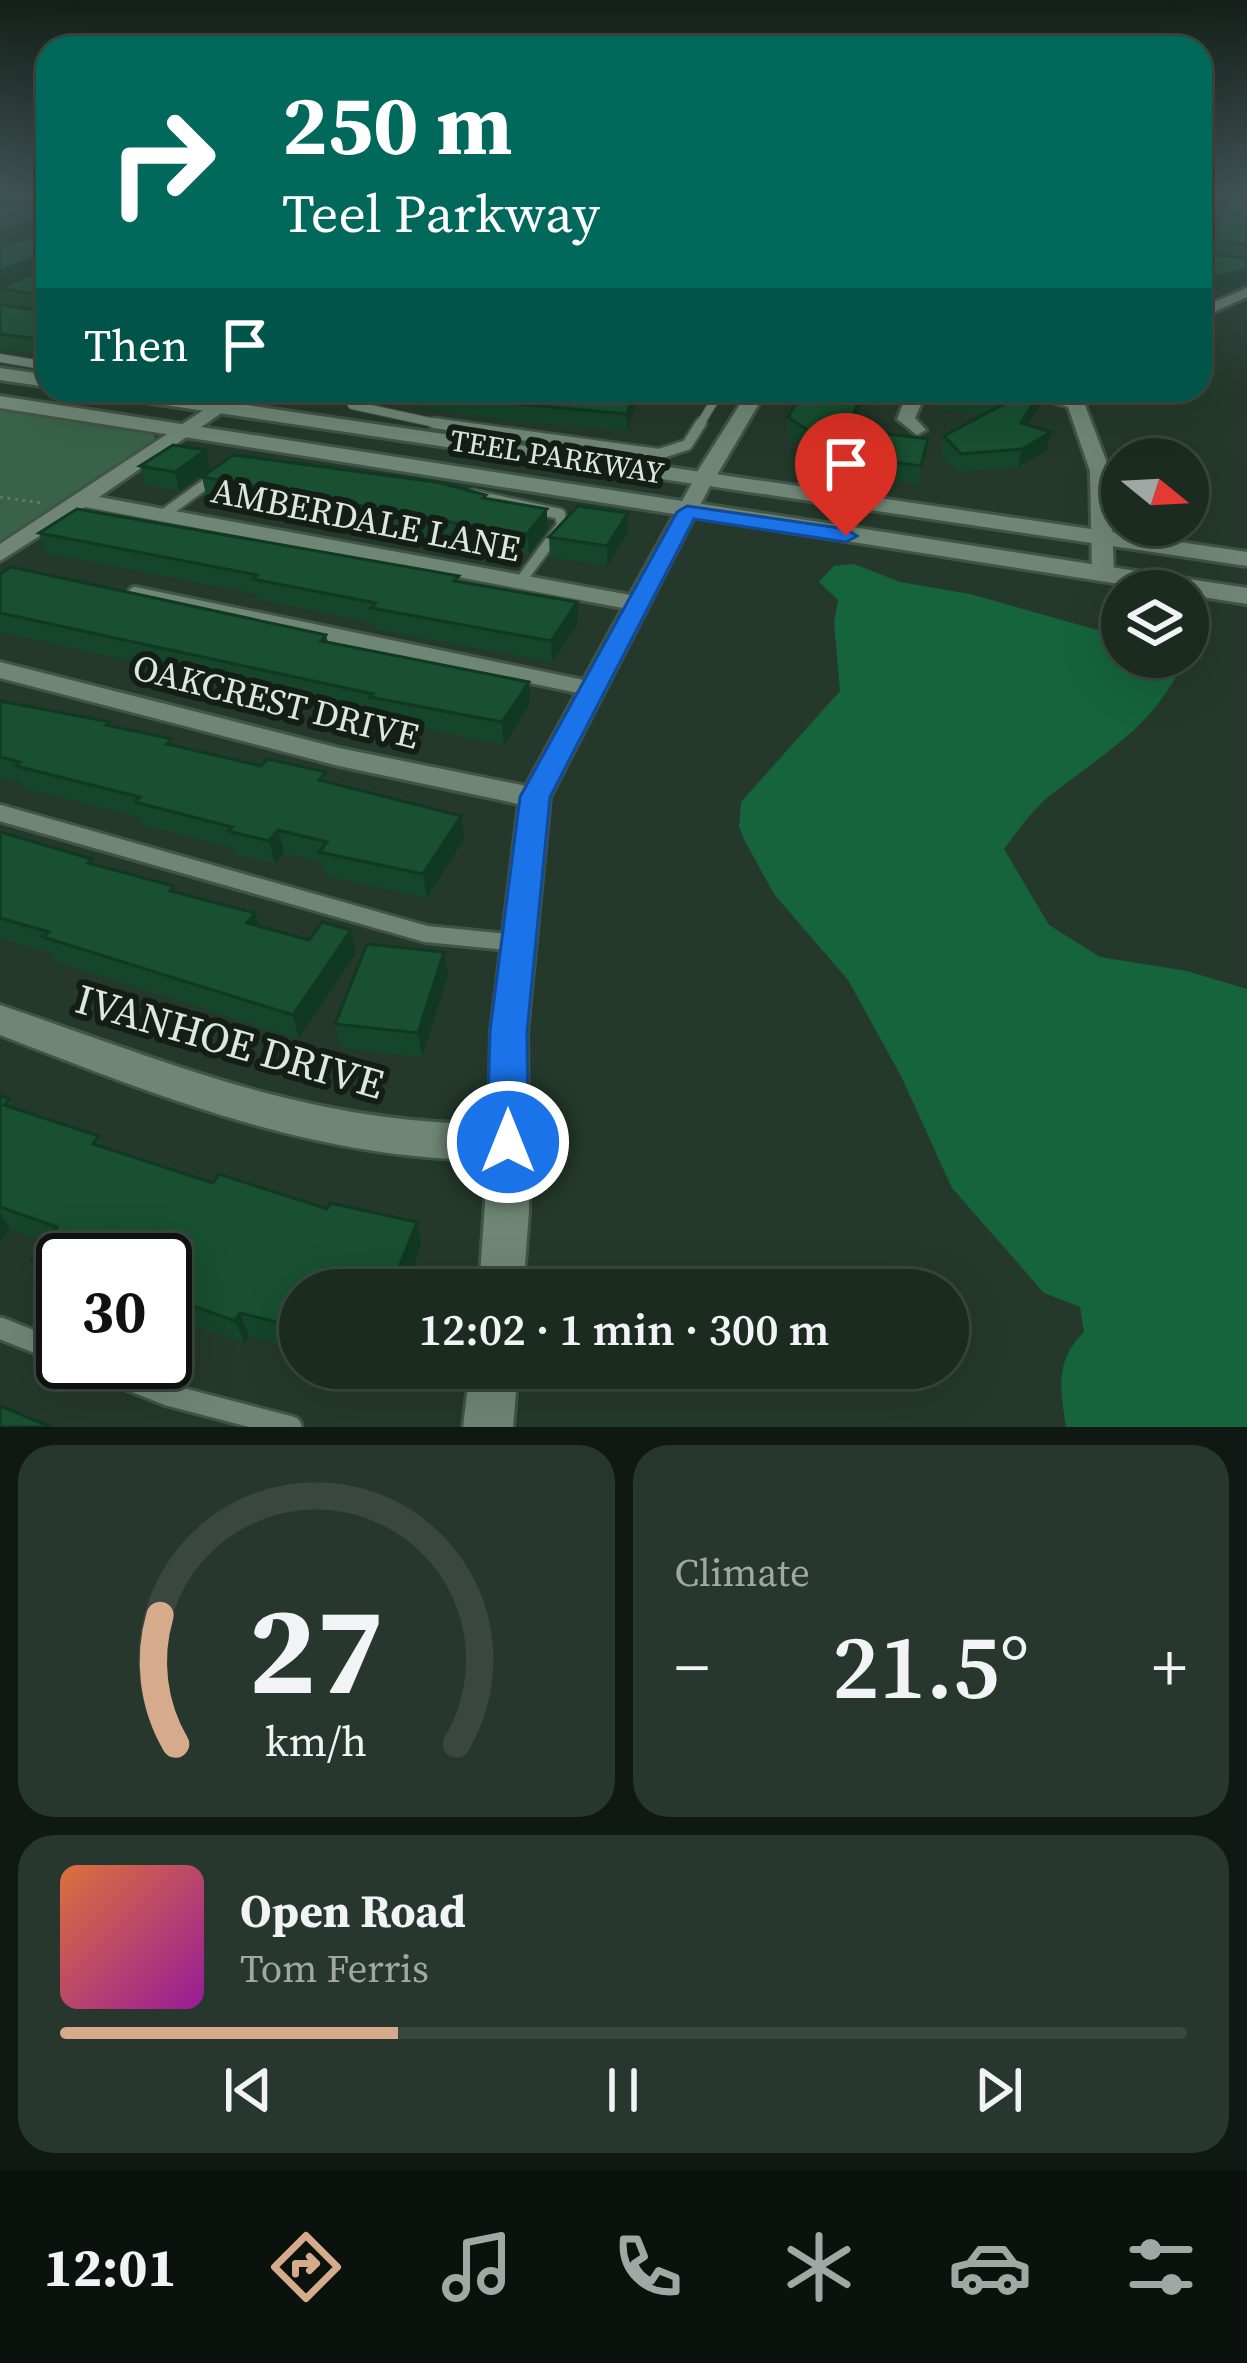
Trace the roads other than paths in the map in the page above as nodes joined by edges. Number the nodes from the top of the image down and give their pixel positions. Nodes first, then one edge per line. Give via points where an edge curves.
1 (0, 358) edge
2 (36, 364) edge
3 (0, 374) edge
4 (36, 380) edge
5 (0, 402) edge
6 (181, 402) edge
7 (228, 402) edge
8 (351, 402) edge
9 (714, 402) edge
10 (751, 402) edge
11 (913, 402) edge
12 (1069, 402) edge
13 (1079, 402) edge
14 (1076, 404) junction
15 (219, 408) junction
16 (187, 429) junction
17 (917, 430) dead end
18 (234, 463) edge
19 (703, 480) junction
20 (459, 492) edge
21 (81, 500) junction
22 (687, 512) junction
23 (164, 514) junction
24 (1101, 538) joint
25 (1157, 546) edge
26 (0, 554) edge
27 (1247, 559) edge
28 (1101, 574) edge
29 (520, 582) junction
30 (113, 590) edge
31 (1209, 590) edge
32 (1247, 596) edge
33 (638, 604) junction
34 (3, 673) edge
35 (593, 689) junction
36 (535, 797) junction
37 (0, 813) edge
38 (517, 943) junction
39 (0, 1020) edge
40 (508, 1142) junction
41 (502, 1269) edge
42 (0, 1328) edge
43 (36, 1342) edge
44 (153, 1389) edge
45 (492, 1389) edge
46 (291, 1427) edge
47 (488, 1427) edge

1 - 2 lane
3 - 4 main road
5 - 16 main road, TEEL PARKWAY
6 - 15 main road, TEEL PARKWAY
7 - 15 street
8 - 9 lane via 397,417 659,454 687,445
10 - 19 main road
11 - 17 street via 906,419
12 - 14 street
13 - 14 street
14 - 24 street via 1100,471
15 - 16 street
15 - 19 main road, TEEL PARKWAY
16 - 21 street
16 - 22 main road, TEEL PARKWAY
18 - 23 lane
19 - 22 street
19 - 24 main road, TEEL PARKWAY
20 - 29 lane via 560,514 562,525
21 - 23 street, AMBERDALE LANE
21 - 26 street
22 - 28 main road, TEEL PARKWAY
22 - 33 street
23 - 29 street, AMBERDALE LANE
25 - 27 main road, TEEL PARKWAY
29 - 33 street, AMBERDALE LANE
30 - 35 lane
31 - 32 main road, TEEL PARKWAY
33 - 35 street
34 - 36 street, OAKCREST DRIVE
35 - 36 street
36 - 38 street
37 - 38 lane via 425,934
38 - 40 street
39 - 40 street, IVANHOE DRIVE via 327,1128 425,1142
40 - 41 street
42 - 43 lane
44 - 46 lane
45 - 47 street

